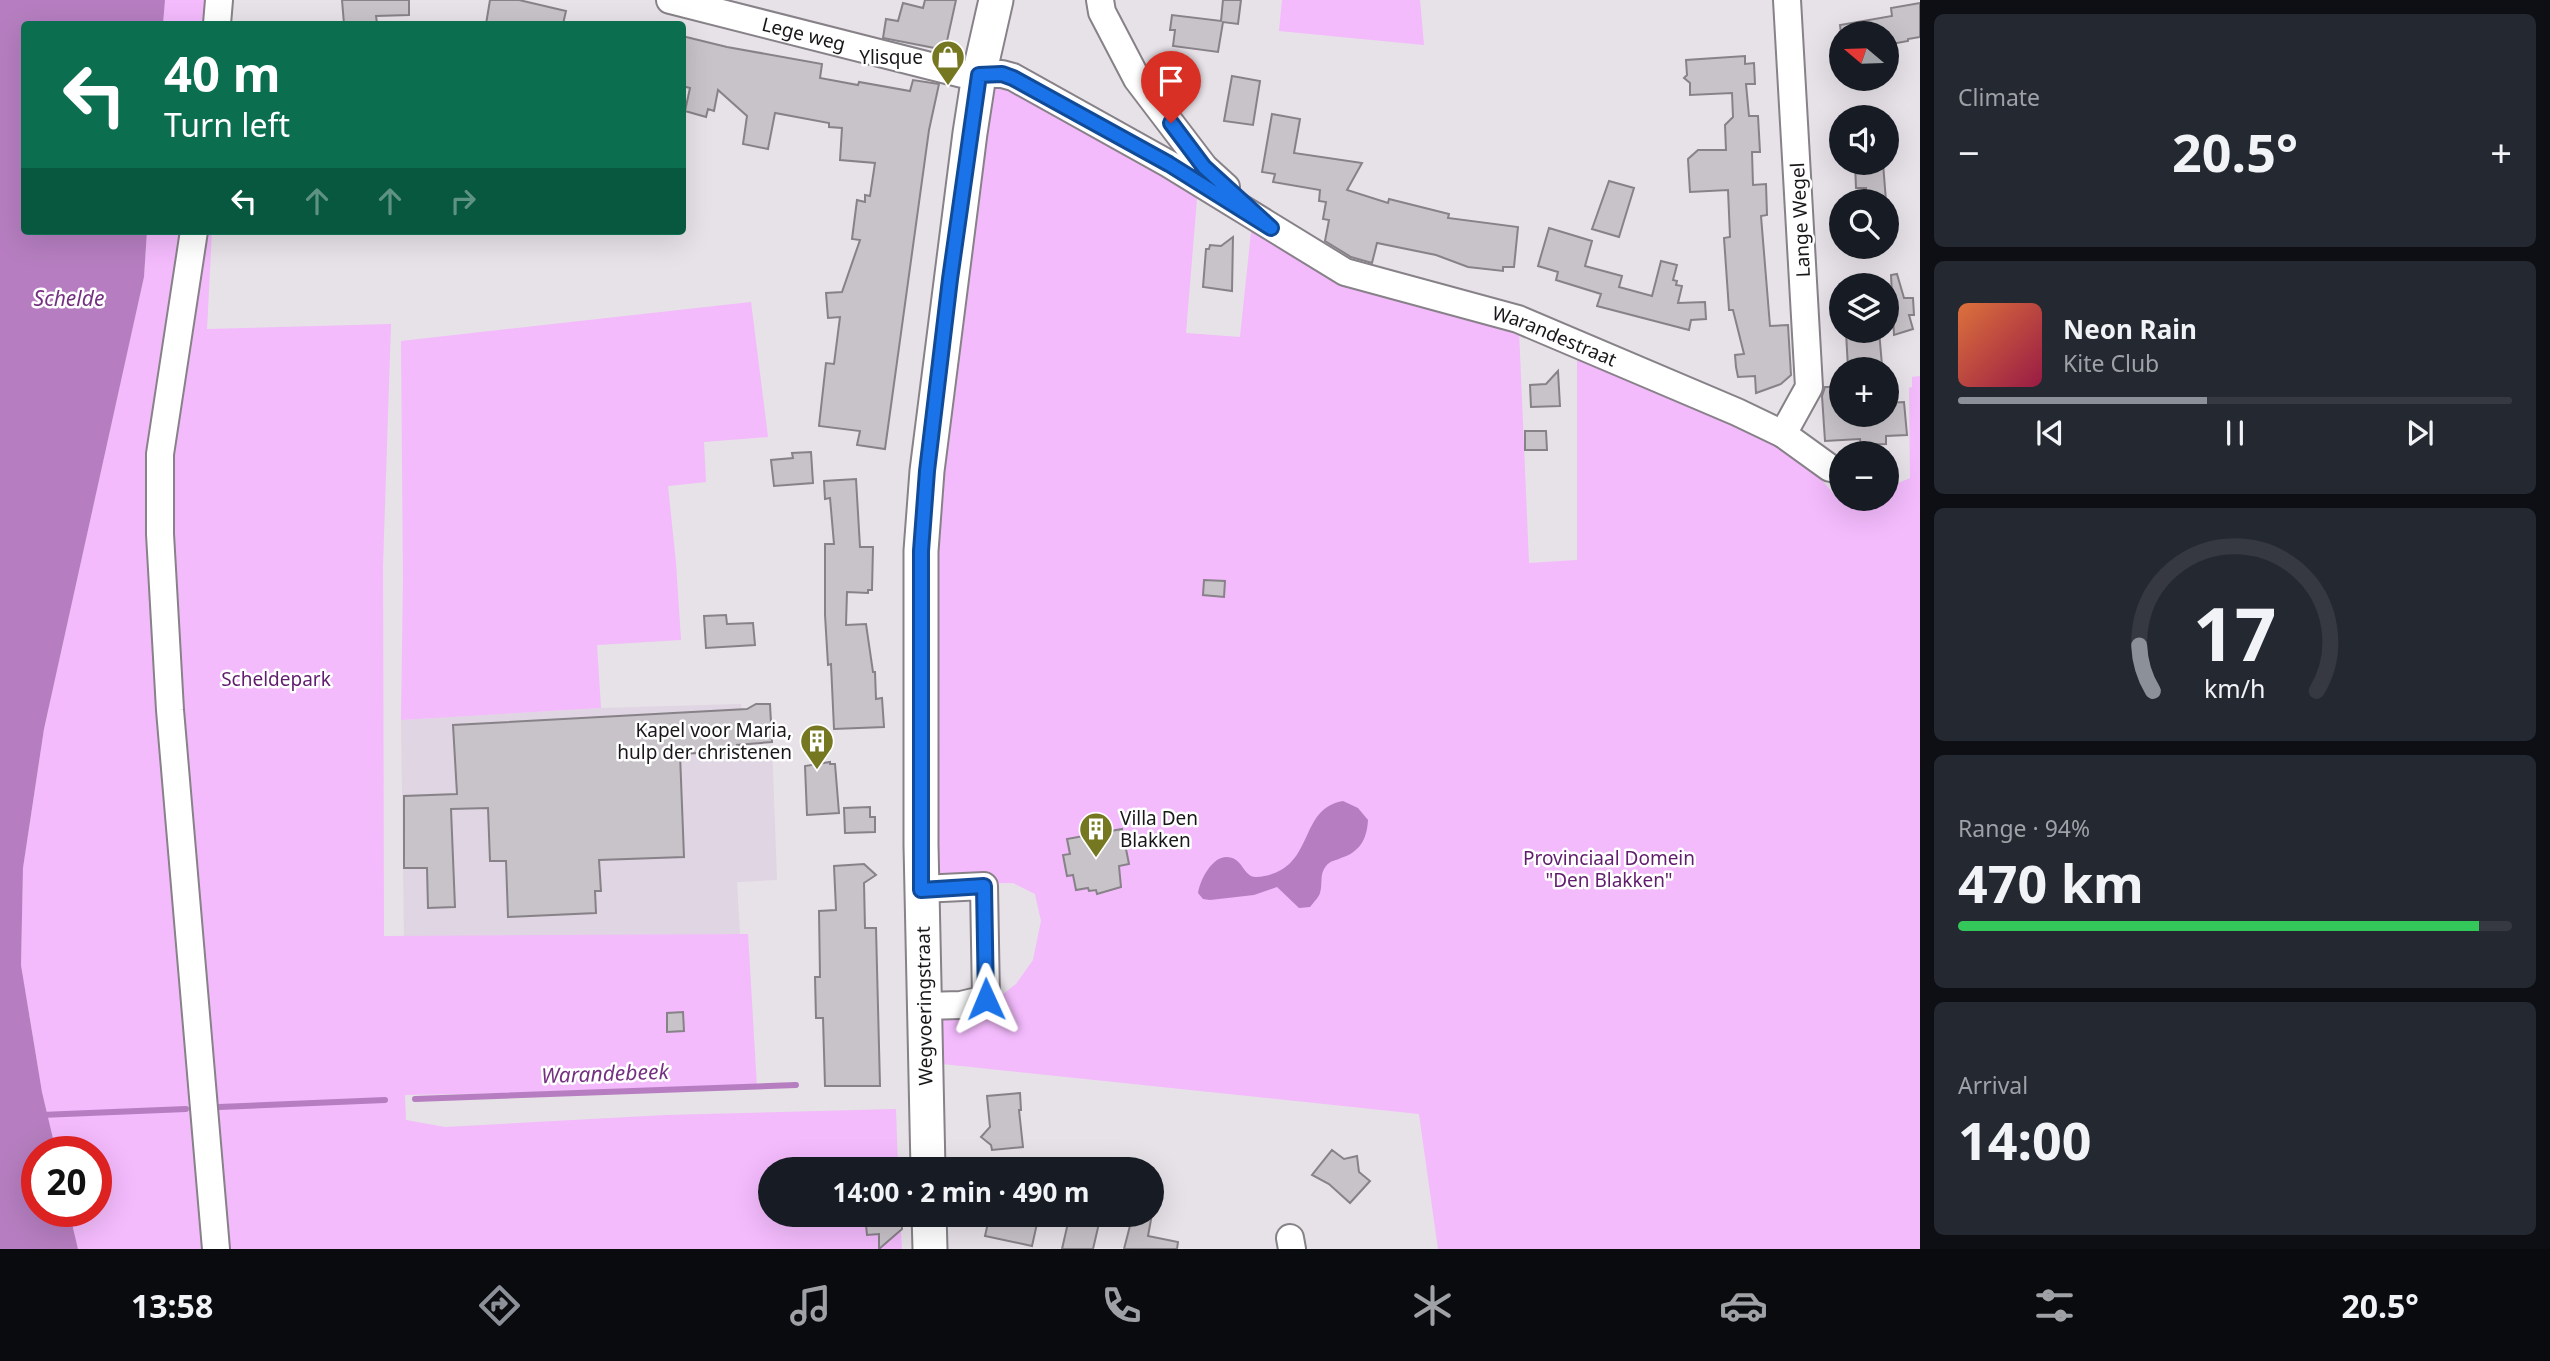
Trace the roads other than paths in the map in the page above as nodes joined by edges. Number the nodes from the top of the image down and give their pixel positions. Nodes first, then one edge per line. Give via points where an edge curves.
1 (219, 0) edge
2 (670, 0) edge
3 (996, 0) edge
4 (1100, 0) edge
5 (1787, 0) edge
6 (217, 21) edge
7 (979, 75) junction
8 (1271, 228) junction
9 (193, 235) edge
10 (1783, 434) junction
11 (1829, 467) edge
12 (921, 890) junction
13 (925, 1006) junction
14 (928, 1157) edge
15 (929, 1227) edge
16 (216, 1249) edge
17 (930, 1249) edge

1 - 6 street
2 - 7 street, Lege weg via 877,54
3 - 7 main road, Wegvoeringstraat
4 - 8 street, Warandestraat via 1137,79 1204,167
5 - 10 street, Lange Wegel via 1809,387
7 - 8 street, Warandestraat via 1013,78 1169,164
7 - 12 main road, Wegvoeringstraat via 927,471 921,551
8 - 10 street, Warandestraat via 1345,272 1518,319
9 - 16 street via 160,454 160,534 170,710
10 - 11 street, Warandestraat
12 - 13 main road, Wegvoeringstraat
12 - 13 street via 984,886 986,999
13 - 14 main road, Wegvoeringstraat
15 - 17 main road

